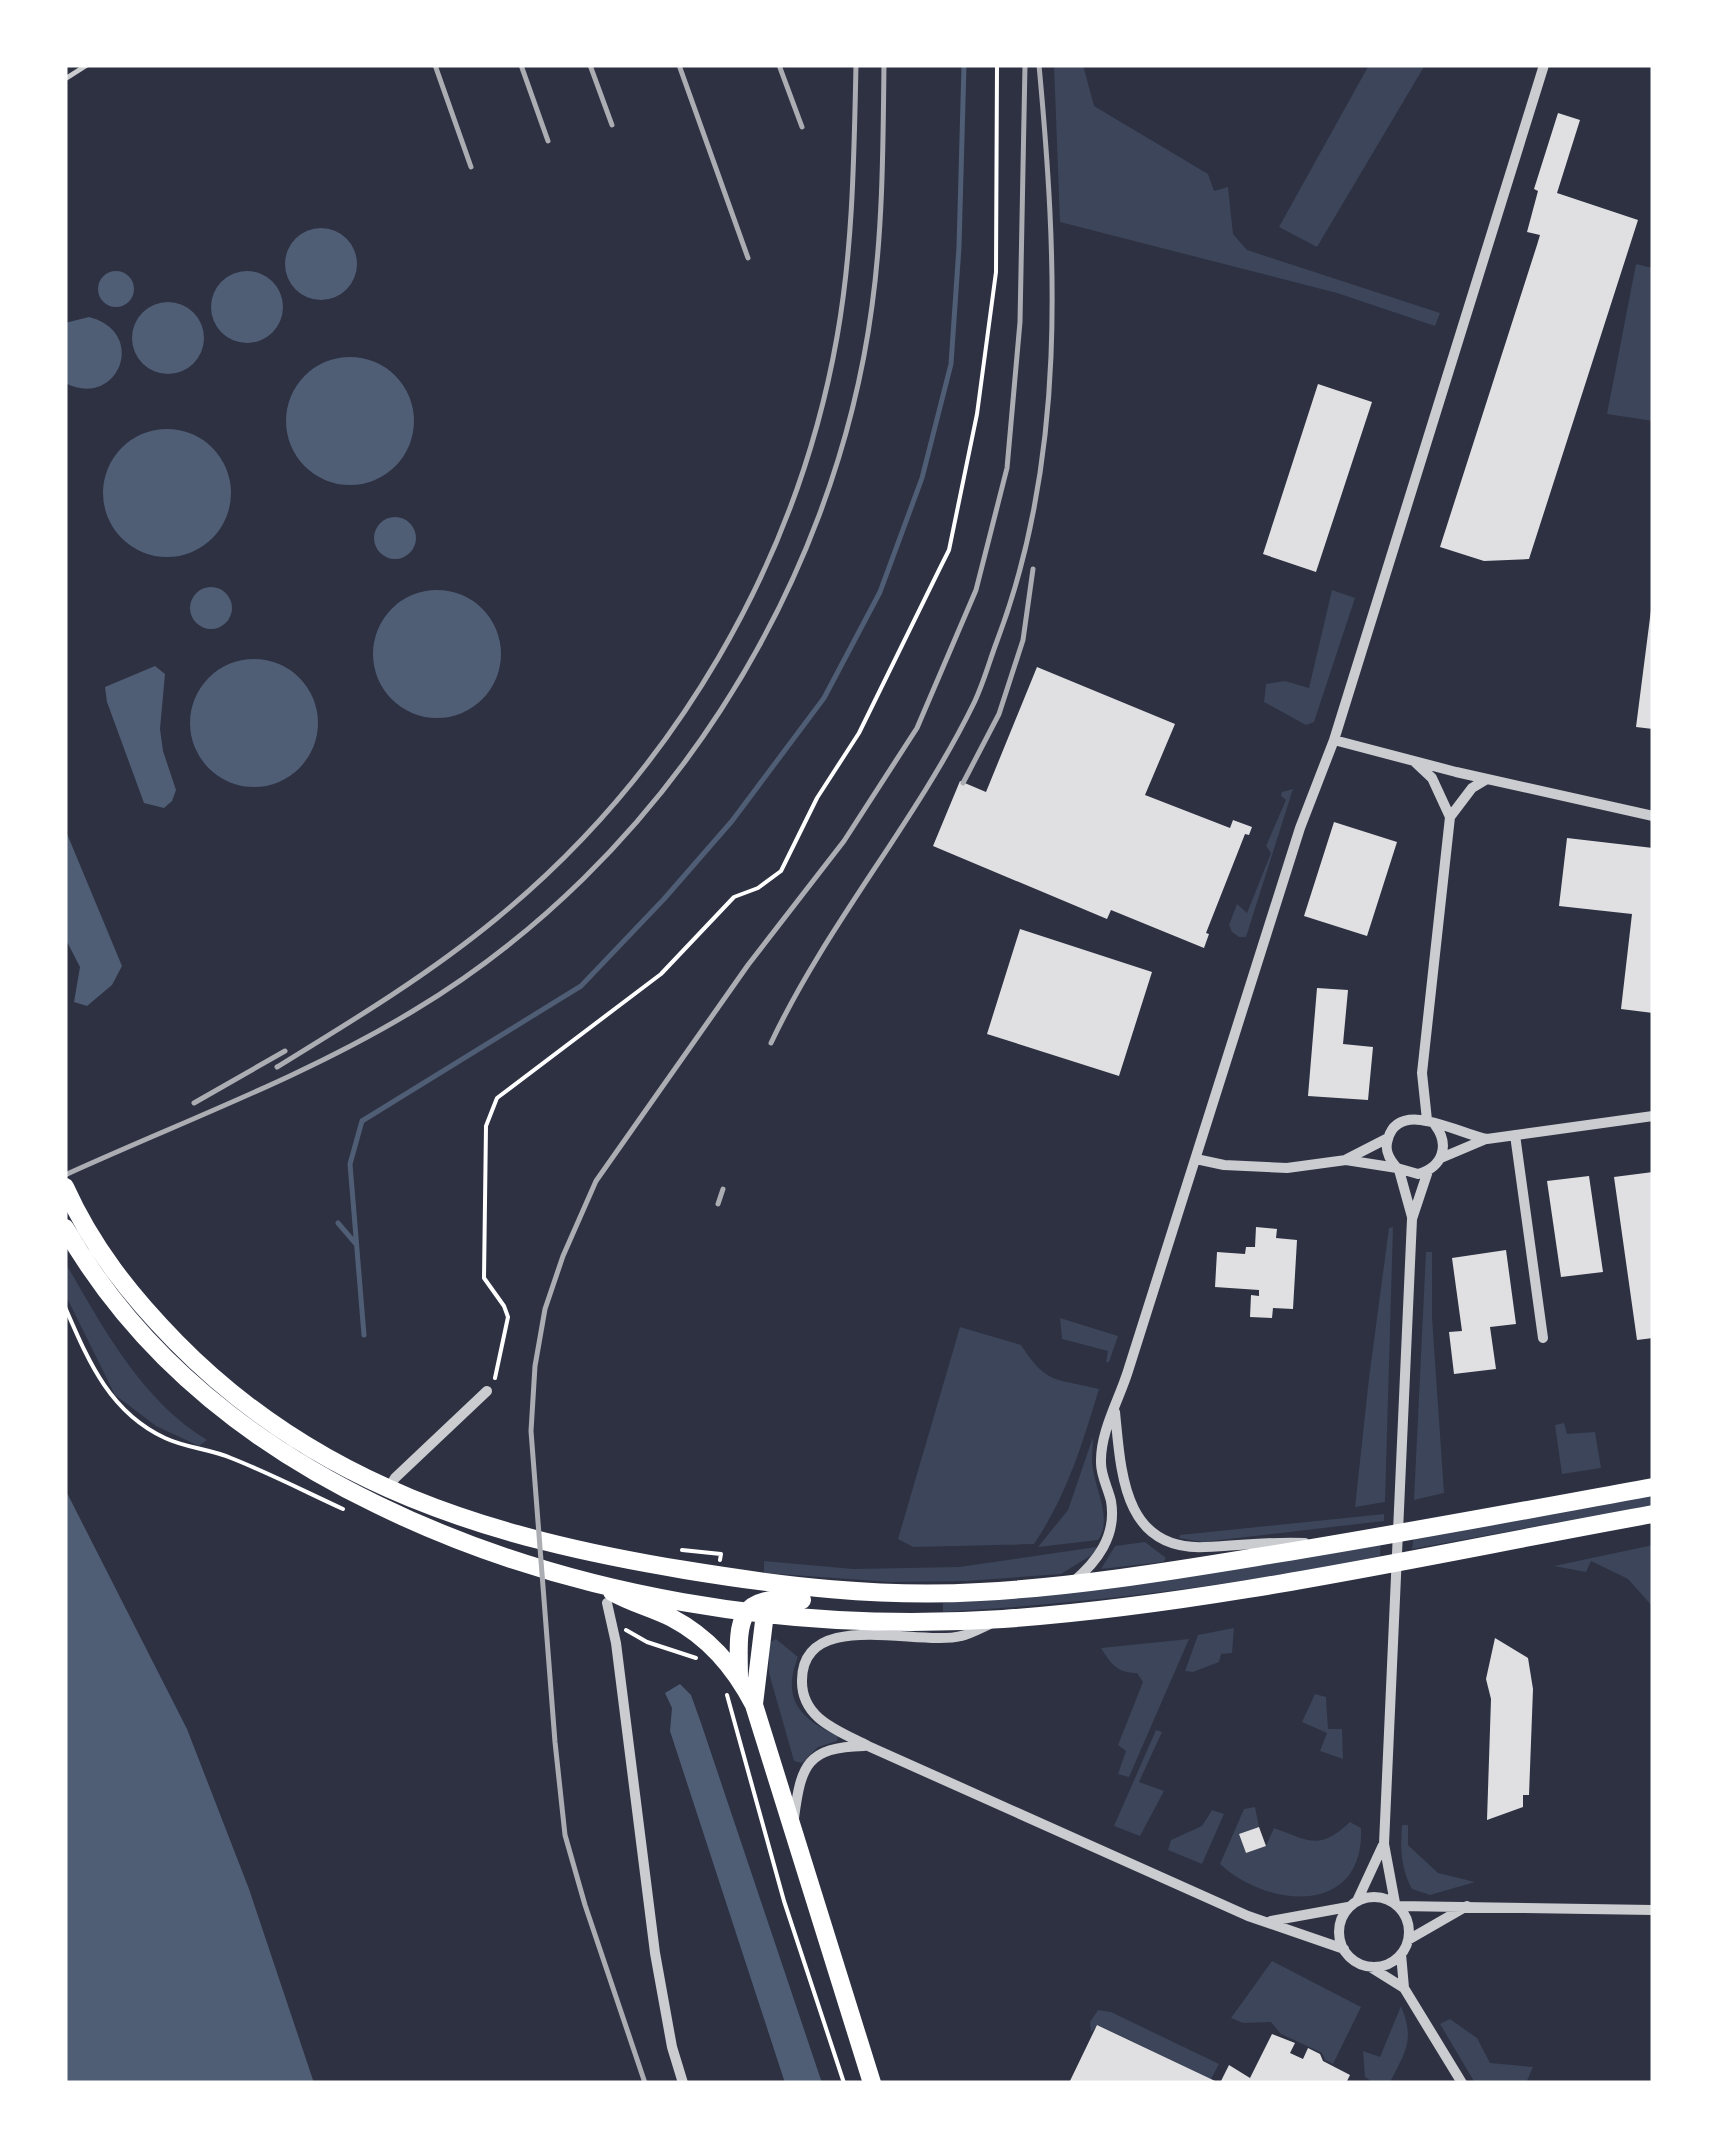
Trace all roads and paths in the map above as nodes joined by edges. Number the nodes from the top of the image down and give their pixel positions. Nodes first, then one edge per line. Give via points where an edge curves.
1 (87, 65) edge
2 (997, 65) edge
3 (1544, 65) edge
4 (65, 80) edge
5 (1334, 740) junction
6 (1415, 762) junction
7 (1488, 779) junction
8 (1450, 816) junction
9 (1653, 816) edge
10 (1653, 1116) edge
11 (1431, 1122) junction
12 (1515, 1135) junction
13 (1388, 1138) junction
14 (1486, 1138) junction
15 (1441, 1158) junction
16 (1196, 1159) junction
17 (1346, 1160) junction
18 (1398, 1169) junction
19 (1428, 1172) junction
20 (65, 1187) edge
21 (1412, 1219) junction
22 (65, 1228) edge
23 (65, 1307) edge
24 (1543, 1338) dead end
25 (487, 1391) joint
26 (1115, 1411) junction
27 (228, 1456) dead end
28 (1653, 1487) edge
29 (387, 1489) junction
30 (1653, 1514) edge
31 (1332, 1545) junction
32 (730, 1578) junction
33 (594, 1582) junction
34 (1071, 1584) junction
35 (931, 1594) junction
36 (607, 1604) dead end
37 (757, 1609) junction
38 (1003, 1618) junction
39 (732, 1683) junction
40 (754, 1704) junction
41 (868, 1746) junction
42 (793, 1824) junction
43 (1384, 1844) junction
44 (1353, 1904) junction
45 (1396, 1905) junction
46 (1468, 1906) junction
47 (1653, 1910) edge
48 (1266, 1922) junction
49 (1408, 1940) junction
50 (1344, 1950) junction
51 (1401, 1954) junction
52 (1371, 1966) junction
53 (1404, 1988) junction
54 (683, 2083) edge
55 (844, 2083) edge
56 (872, 2083) edge
57 (1462, 2083) edge

1 - 4 lane
2 - 25 path via 996,272 949,550 859,733 780,871 734,897 661,974 496,1098 486,1126 484,1278 508,1317 496,1378
3 - 5 street
5 - 6 street
5 - 16 street via 1304,814
6 - 7 street
6 - 8 street via 1432,778
7 - 8 street
7 - 9 street
8 - 11 street via 1422,1074
10 - 12 street
11 - 13 street via 1408,1118
11 - 14 street
11 - 15 street via 1443,1140
12 - 14 street
12 - 24 street
13 - 17 street
13 - 18 street
14 - 15 street
15 - 19 street
16 - 17 street via 1287,1168
16 - 26 street
17 - 18 street
18 - 19 street
18 - 21 street
19 - 21 street
20 - 29 main road via 118,1278 191,1357 281,1430
21 - 43 street
22 - 33 main road via 156,1351 292,1459 484,1551
23 - 27 path via 107,1394 162,1437
25 - 29 street
26 - 31 street via 1121,1478 1136,1516 1154,1535 1201,1548 1266,1541
26 - 34 street via 1100,1465 1111,1502 1109,1533 1097,1560
28 - 31 main road
29 - 32 main road via 494,1528
30 - 38 main road via 1163,1600
31 - 34 main road
32 - 35 main road via 817,1590
32 - 37 main road
33 - 37 main road
33 - 39 main road via 701,1637
34 - 35 main road
35 - 37 main road via 867,1605 782,1598
36 - 54 street via 655,1953
37 - 38 main road via 883,1621
37 - 39 main road via 740,1630
37 - 40 main road
38 - 41 street via 960,1637 836,1637 810,1654 802,1680 808,1708
39 - 40 main road
39 - 55 path via 784,1901
40 - 42 main road
41 - 42 street via 832,1747 816,1757 803,1772
41 - 48 street
42 - 56 main road
43 - 44 street
43 - 45 street
44 - 45 street via 1376,1897
44 - 48 street
44 - 50 street via 1339,1928
45 - 46 street
45 - 49 street via 1408,1922
46 - 47 street
46 - 49 street
48 - 50 street
49 - 51 street
50 - 52 street
51 - 52 street
51 - 53 street
52 - 53 street
53 - 57 street

